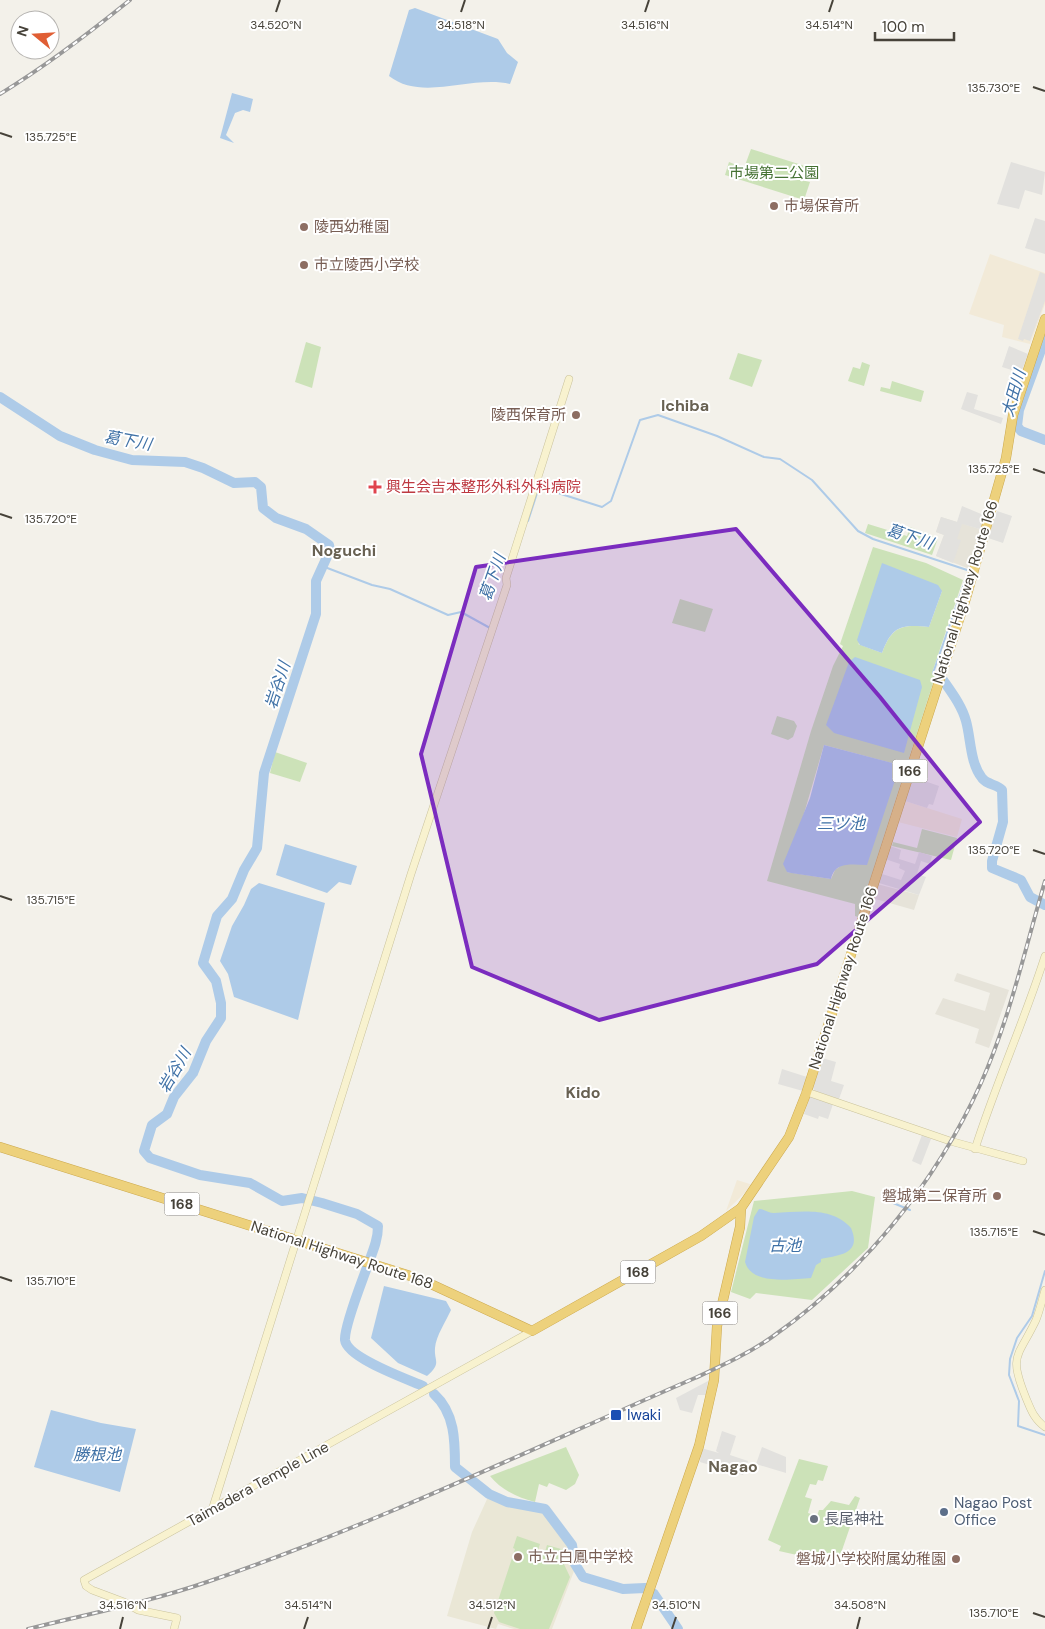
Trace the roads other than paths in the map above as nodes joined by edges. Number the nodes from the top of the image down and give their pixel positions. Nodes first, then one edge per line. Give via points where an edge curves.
1 (1045, 319) edge
2 (569, 379) dead end
3 (1045, 956) edge
4 (807, 1092) junction
5 (0, 1147) edge
6 (975, 1149) junction
7 (1023, 1161) dead end
8 (741, 1208) junction
9 (296, 1240) junction
10 (1045, 1290) edge
11 (532, 1332) junction
12 (1045, 1426) edge
13 (212, 1510) junction
14 (174, 1629) edge
15 (636, 1629) edge

1 - 4 highway, National Highway Route 166 / 166 via 1012,415 1006,458 966,598
2 - 9 street via 508,570 486,652 411,874
3 - 6 street
4 - 6 street
4 - 8 highway, National Highway Route 166 / 166 via 788,1137
5 - 9 highway, National Highway Route 168 / 168
6 - 7 street
8 - 11 highway, 168 via 701,1236
8 - 15 highway, National Highway Route 166 / 166 via 740,1227 717,1326 714,1380 706,1419
9 - 11 highway, National Highway Route 168 / 168 via 420,1279
9 - 13 street
10 - 12 street via 1016,1364 1032,1413
11 - 13 street, Taimadera Temple Line
13 - 14 street, Taimadera Temple Line via 84,1580 92,1590 138,1610 177,1618

